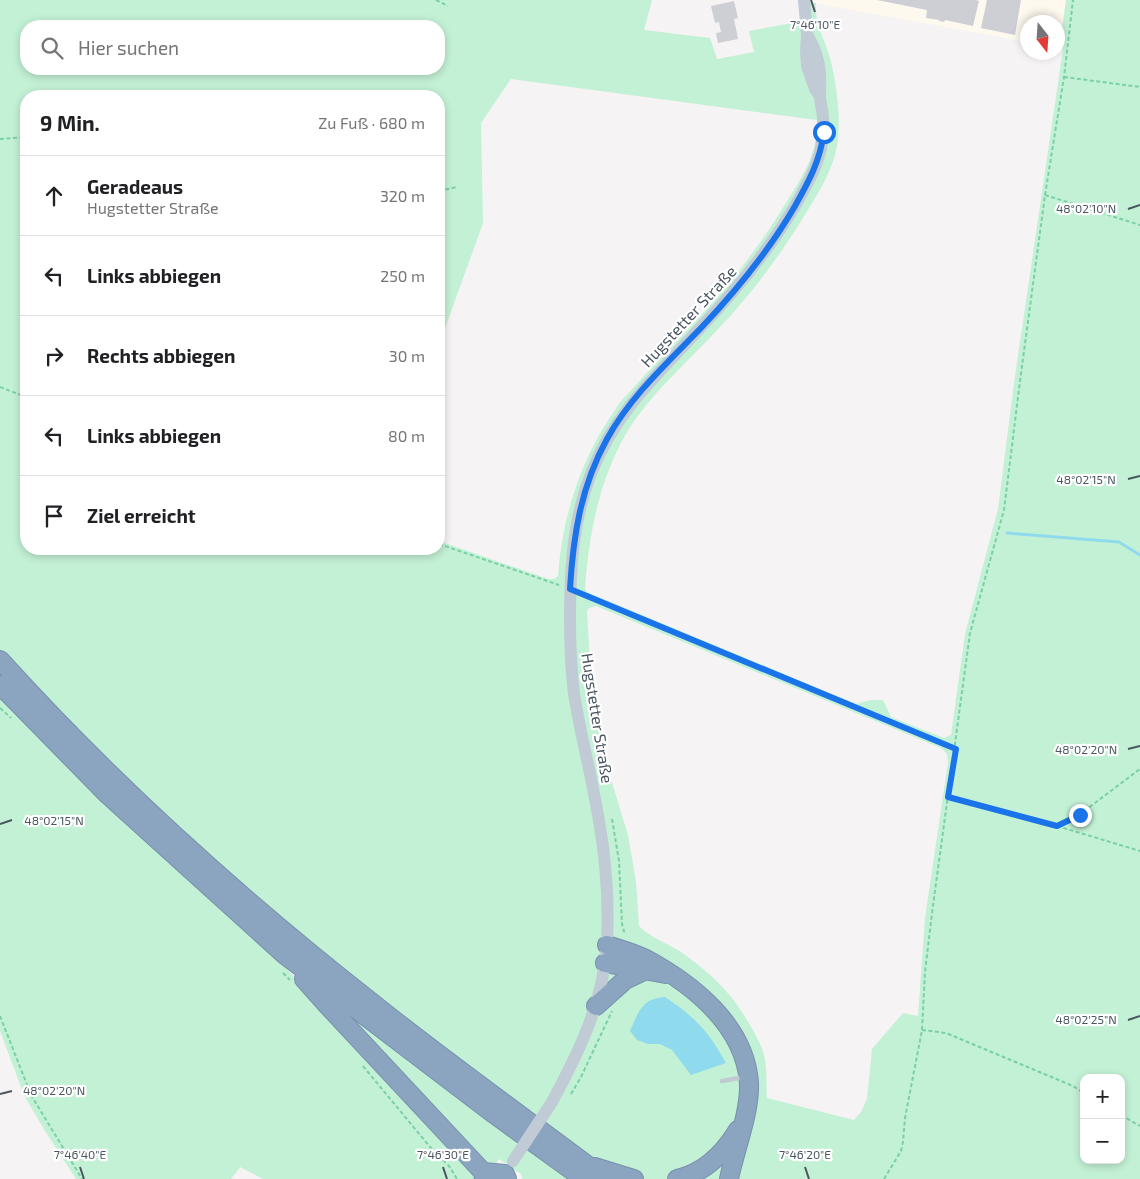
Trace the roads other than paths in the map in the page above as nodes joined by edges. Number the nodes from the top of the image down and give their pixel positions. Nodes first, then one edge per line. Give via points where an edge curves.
1 (804, 0) edge
2 (0, 660) edge
3 (0, 685) edge
4 (607, 945) junction
5 (283, 963) junction
6 (605, 963) junction
7 (644, 971) junction
8 (671, 975) junction
9 (596, 1006) junction
10 (748, 1076) junction
11 (722, 1081) dead end
12 (742, 1123) junction
13 (507, 1172) edge
14 (585, 1172) edge
15 (484, 1176) edge
16 (606, 1179) edge
17 (634, 1179) edge
18 (677, 1179) edge
19 (728, 1179) edge

1 - 4 street, Hugstetter Straße via 807,34 819,63 824,119 817,163 788,217 748,275 626,410 607,438 582,501 573,548 570,645 574,691 604,858
2 - 14 highway via 53,718 194,852 302,946
3 - 5 highway via 106,794
4 - 6 street, Hugstetter Straße
4 - 8 highway via 646,959
5 - 14 highway via 479,1102
5 - 15 highway via 328,1006
6 - 7 highway
6 - 9 street, Hugstetter Straße
7 - 8 highway
7 - 9 highway via 625,980
8 - 10 highway via 692,988 718,1014 739,1046
9 - 13 street, Hugstetter Straße, bridge via 578,1054
10 - 11 lane
10 - 12 highway via 748,1096
12 - 18 highway via 710,1164
12 - 19 highway
13 - 15 highway
14 - 16 highway
14 - 17 highway

